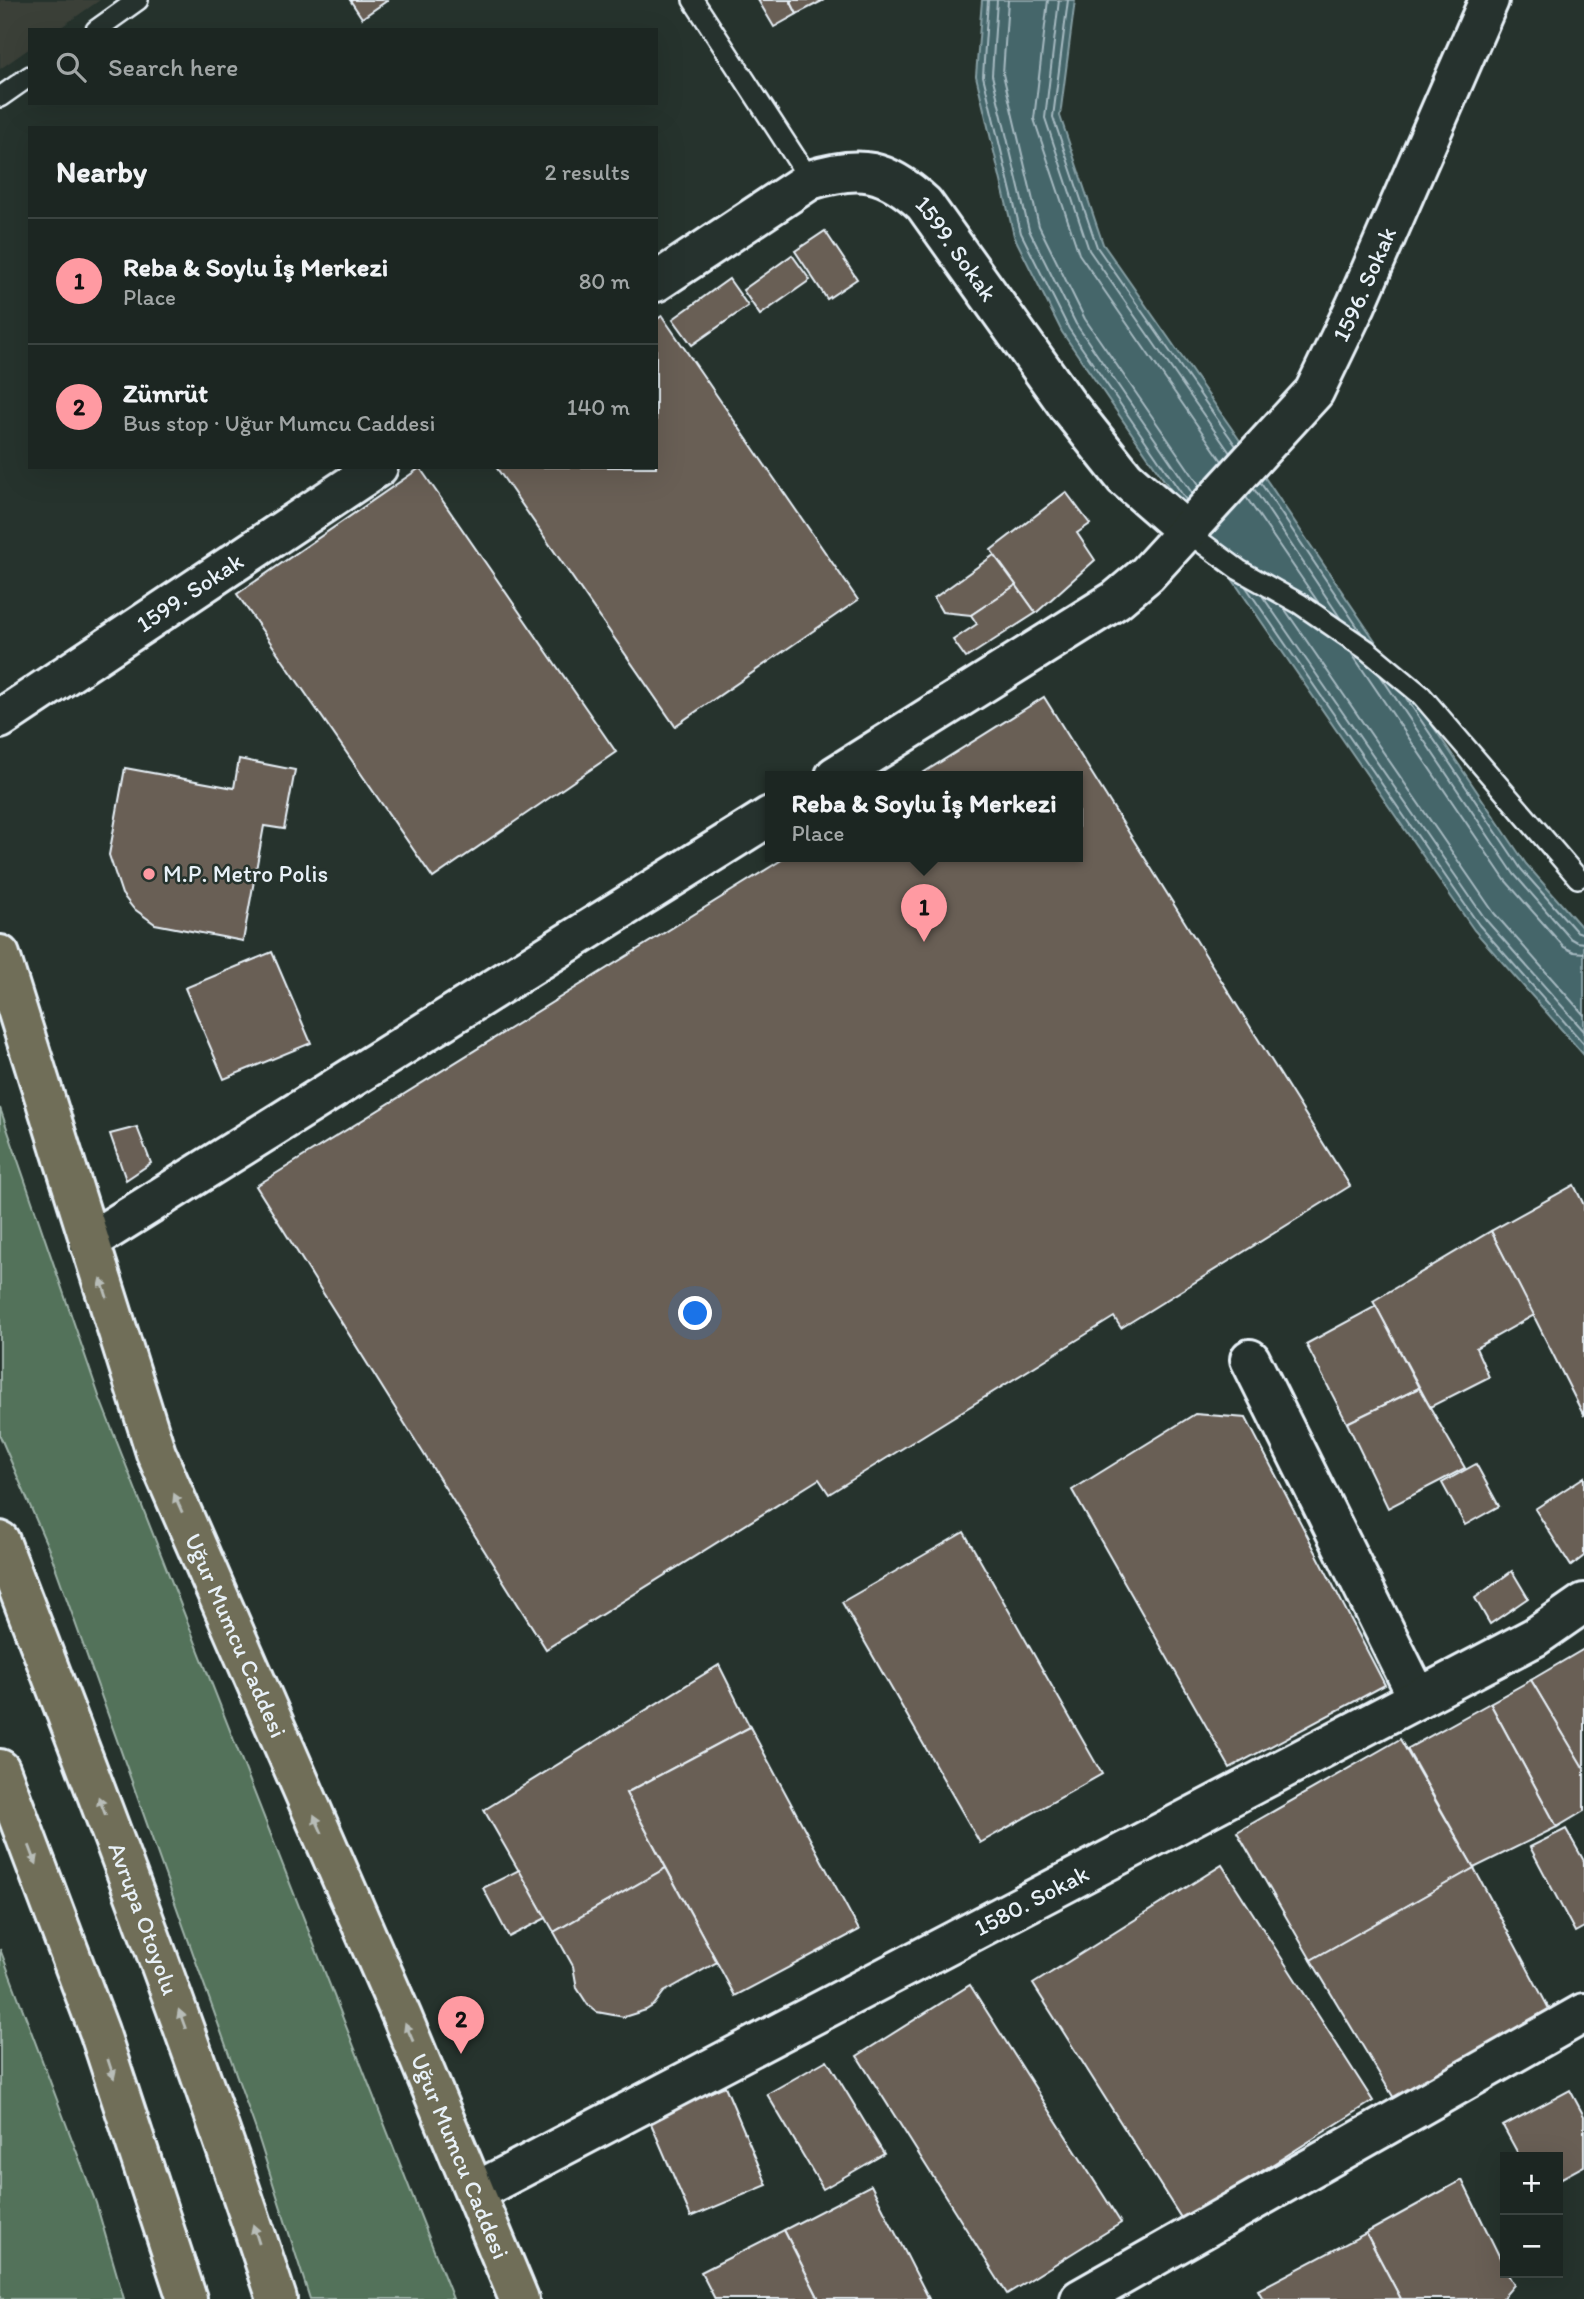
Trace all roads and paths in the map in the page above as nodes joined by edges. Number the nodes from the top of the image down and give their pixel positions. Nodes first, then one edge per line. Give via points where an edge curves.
1 (138, 0) edge
2 (694, 0) edge
3 (1489, 0) edge
4 (99, 28) edge
5 (28, 77) edge
6 (0, 96) edge
7 (810, 180) junction
8 (658, 281) edge
9 (375, 469) edge
10 (1186, 531) junction
11 (0, 719) edge
12 (843, 771) edge
13 (765, 819) edge
14 (1578, 878) dead end
15 (0, 955) edge
16 (89, 1242) junction
17 (1250, 1359) dead end
18 (0, 1541) edge
19 (1584, 1604) edge
20 (1419, 1698) junction
21 (0, 1769) edge
22 (1584, 2014) edge
23 (475, 2192) junction
24 (187, 2299) edge
25 (277, 2299) edge
26 (519, 2299) edge
27 (1080, 2299) edge

1 - 4 lane
2 - 7 lane
3 - 10 street, 1596. Sokak via 1314,392
5 - 6 lane
7 - 8 street, 1599. Sokak
7 - 10 street, 1599. Sokak via 855,170 905,186 924,204 1125,478
9 - 11 street, 1599. Sokak
10 - 12 street, 1596. Sokak via 1116,600
10 - 14 lane via 1239,570 1356,642 1421,695
13 - 16 street
15 - 16 main road, Uğur Mumcu Caddesi
23 -> 16 main road, Uğur Mumcu Caddesi via 156,1453
17 - 20 street
25 -> 18 main road, Avrupa Otoyolu via 169,1981
19 - 20 street, 1580. Sokak via 1535,1637
20 - 23 street, 1580. Sokak
21 -> 24 main road via 99,2031
22 - 27 street
23 - 26 main road, Uğur Mumcu Caddesi

